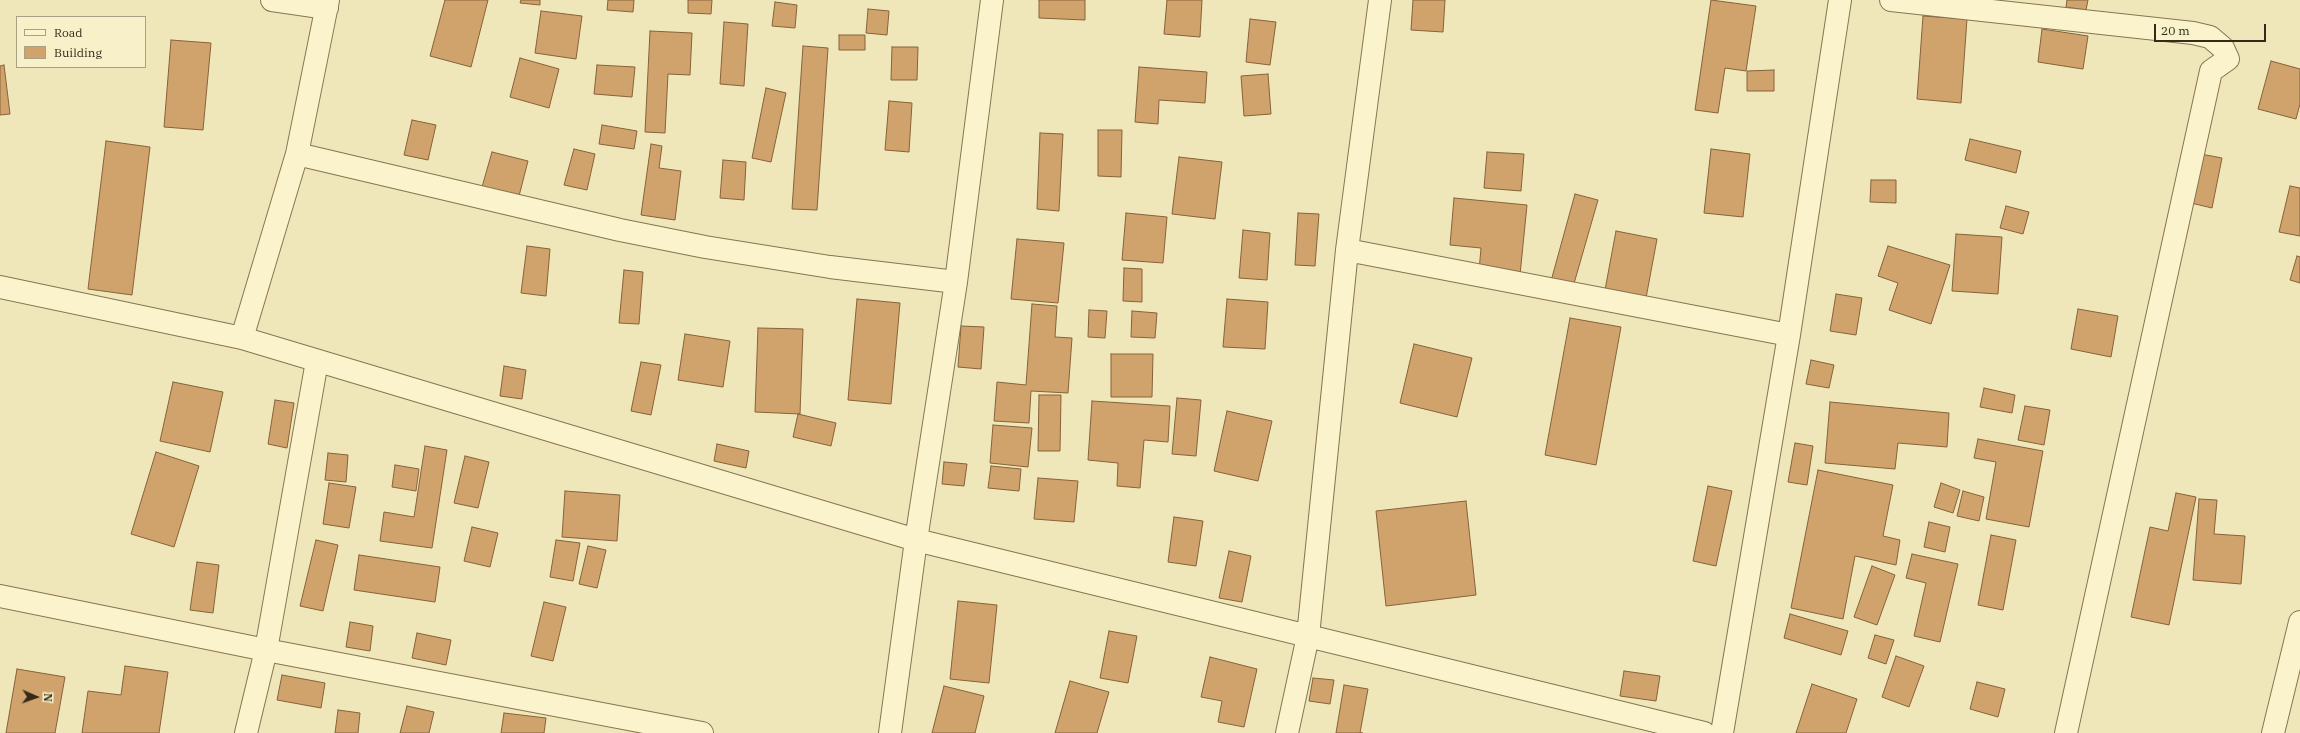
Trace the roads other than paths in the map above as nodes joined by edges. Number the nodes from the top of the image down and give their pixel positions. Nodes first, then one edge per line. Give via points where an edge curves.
1 (272, 0) edge
2 (992, 0) edge
3 (1380, 0) edge
4 (1840, 0) edge
5 (1891, 0) edge
6 (327, 4) edge
7 (297, 154) junction
8 (1347, 250) junction
9 (956, 282) junction
10 (0, 287) edge
11 (1789, 335) junction
12 (242, 338) junction
13 (317, 361) junction
14 (916, 540) junction
15 (0, 596) edge
16 (2300, 622) edge
17 (1308, 636) junction
18 (266, 650) junction
19 (246, 733) edge
20 (702, 733) edge
21 (890, 733) edge
22 (1287, 733) edge
23 (1704, 733) edge
24 (1722, 733) edge
25 (2066, 733) edge
26 (2273, 733) edge

1 - 6 street
2 - 9 street
3 - 8 street
4 - 11 street
5 - 25 street via 2193,33 2210,37 2223,48 2228,59 2211,71
6 - 7 street
7 - 9 street via 705,248 830,267
7 - 12 street
8 - 11 street
8 - 17 street
9 - 14 street
10 - 12 street
11 - 24 street
12 - 13 street
13 - 14 street
13 - 18 street
14 - 17 street
14 - 21 street
15 - 18 street
16 - 26 street
17 - 22 street
17 - 23 street
18 - 19 street
18 - 20 street

